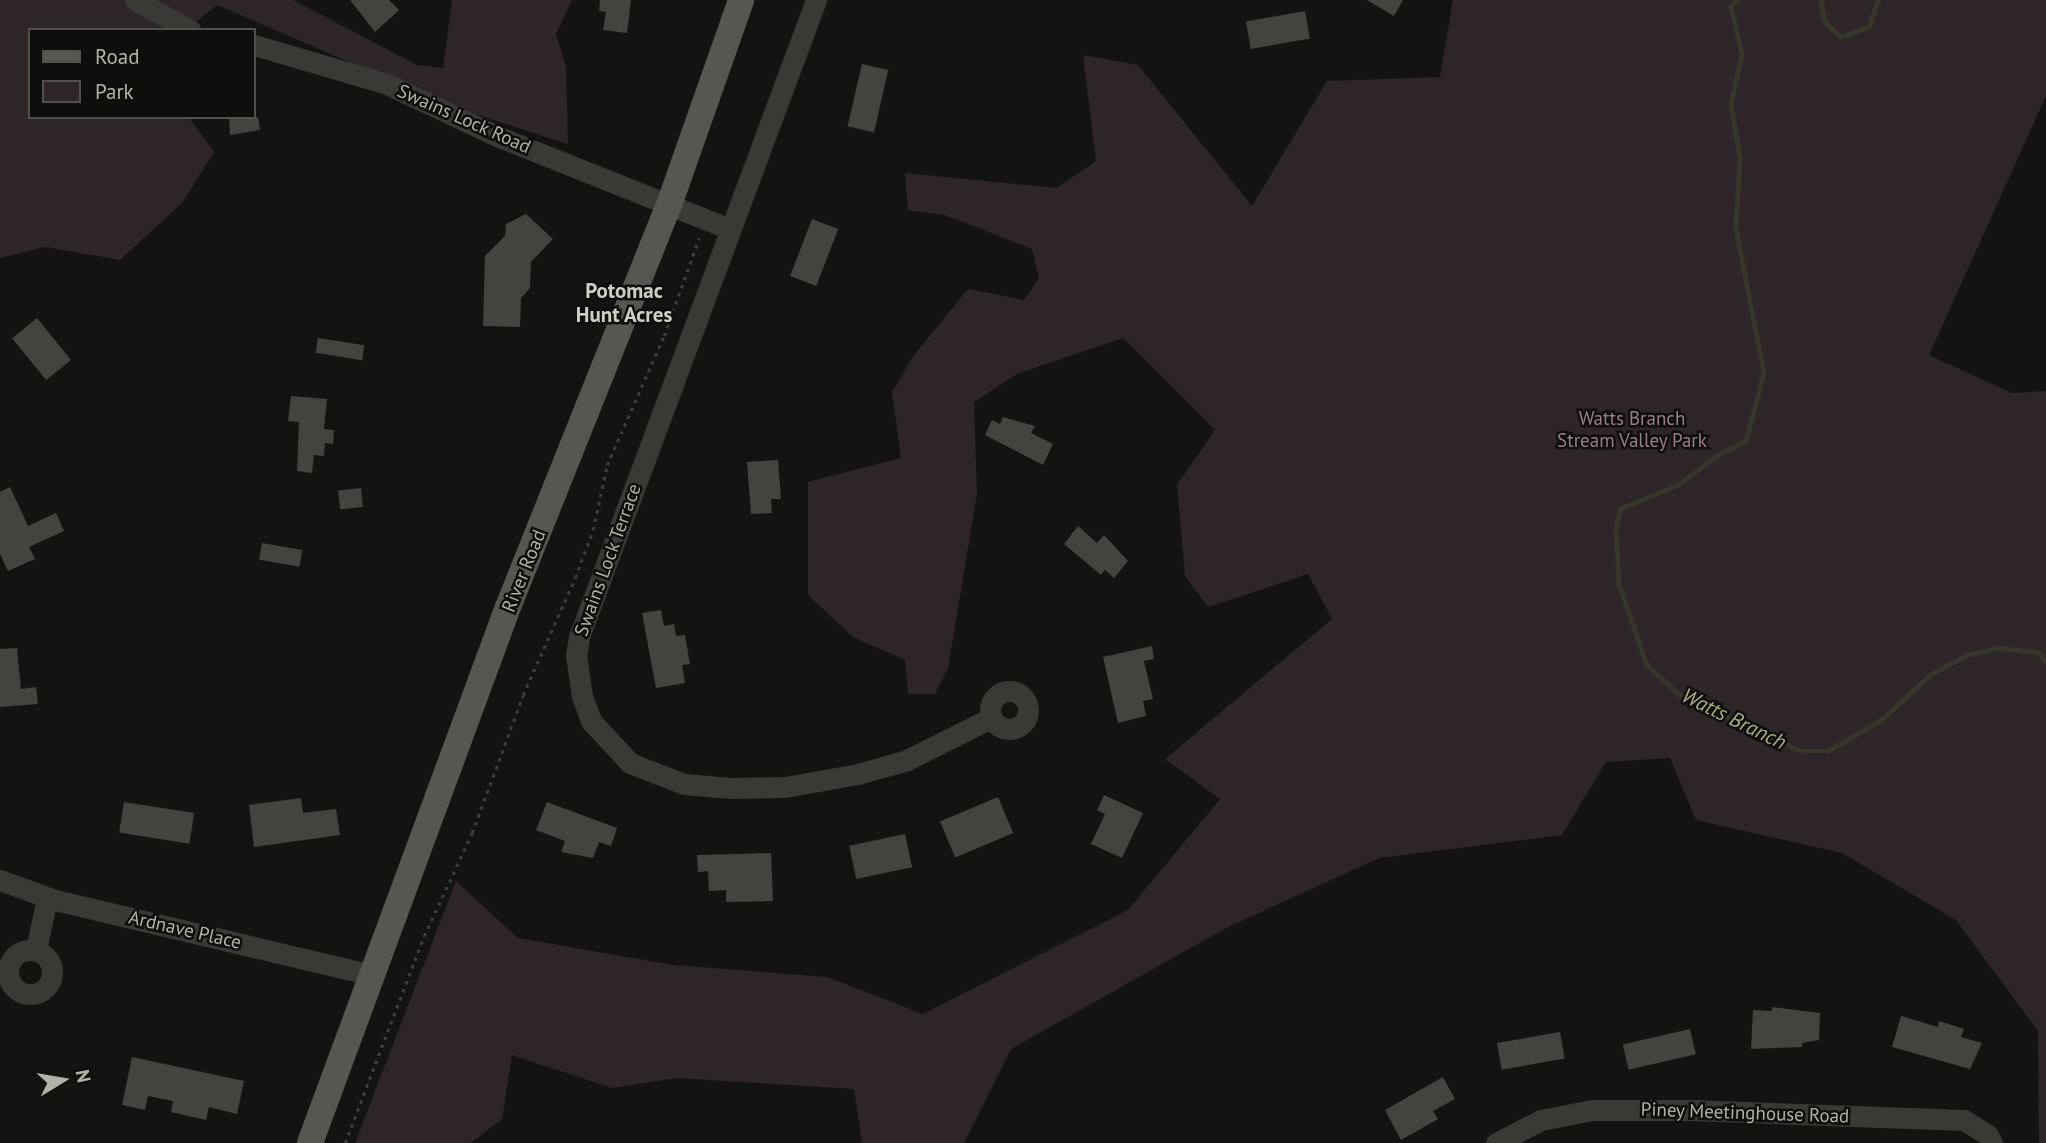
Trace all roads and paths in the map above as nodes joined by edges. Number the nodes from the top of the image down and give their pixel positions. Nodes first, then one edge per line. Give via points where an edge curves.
1 (135, 0) edge
2 (741, 0) edge
3 (816, 0) edge
4 (186, 28) edge
5 (256, 46) edge
6 (669, 205) junction
7 (705, 220) junction
8 (729, 229) junction
9 (991, 718) dead end
10 (0, 880) edge
11 (47, 898) junction
12 (36, 950) dead end
13 (373, 975) junction
14 (310, 1143) edge
15 (345, 1143) edge
16 (1496, 1143) edge
17 (1992, 1143) edge

1 - 4 street
2 - 6 main road, River Road
3 - 8 street, Swains Lock Terrace
5 - 6 street, Swains Lock Road via 387,84 497,136
6 - 7 street
6 - 13 main road, River Road via 509,607
7 - 8 street
7 - 15 path via 676,307 607,465 580,567 523,695 472,832 424,936
8 - 9 street, Swains Lock Terrace via 579,637 577,672 591,721 620,755 656,777 731,788 785,787 858,774 907,760
10 - 11 street, Ardnave Place
11 - 12 street
11 - 13 street, Ardnave Place
13 - 14 main road, River Road
16 - 17 street, Piney Meetinghouse Road via 1541,1120 1592,1110 1964,1120 1988,1135

